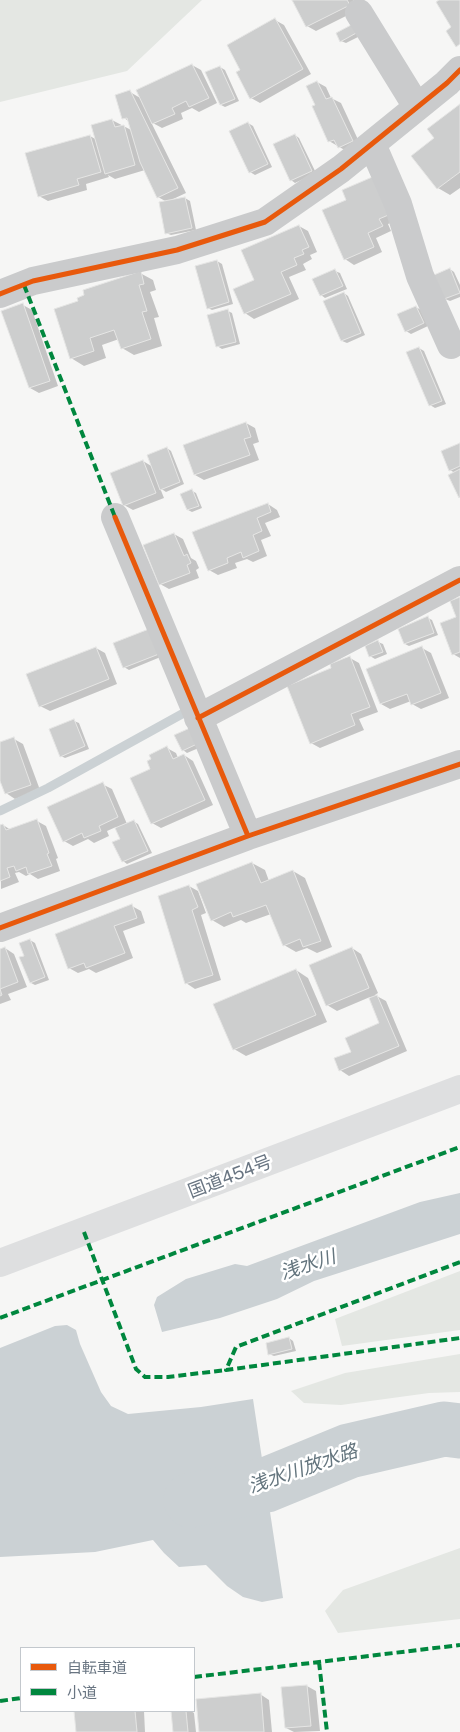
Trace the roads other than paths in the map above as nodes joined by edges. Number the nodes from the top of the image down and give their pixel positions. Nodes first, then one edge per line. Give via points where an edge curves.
1 (359, 13) dead end
2 (460, 70) edge
3 (417, 107) junction
4 (372, 144) junction
5 (0, 294) edge
6 (451, 345) dead end
7 (115, 517) dead end
8 (460, 580) edge
9 (198, 718) junction
10 (460, 764) edge
11 (248, 836) junction
12 (0, 928) edge
13 (460, 1089) edge
14 (0, 1263) edge

1 - 3 street
2 - 3 street
3 - 4 street
4 - 5 street via 265,222 178,250 33,281
4 - 6 street via 398,204 420,276
7 - 9 street
8 - 9 street
9 - 11 street
10 - 11 street
11 - 12 street
13 - 14 highway, 国道454号

